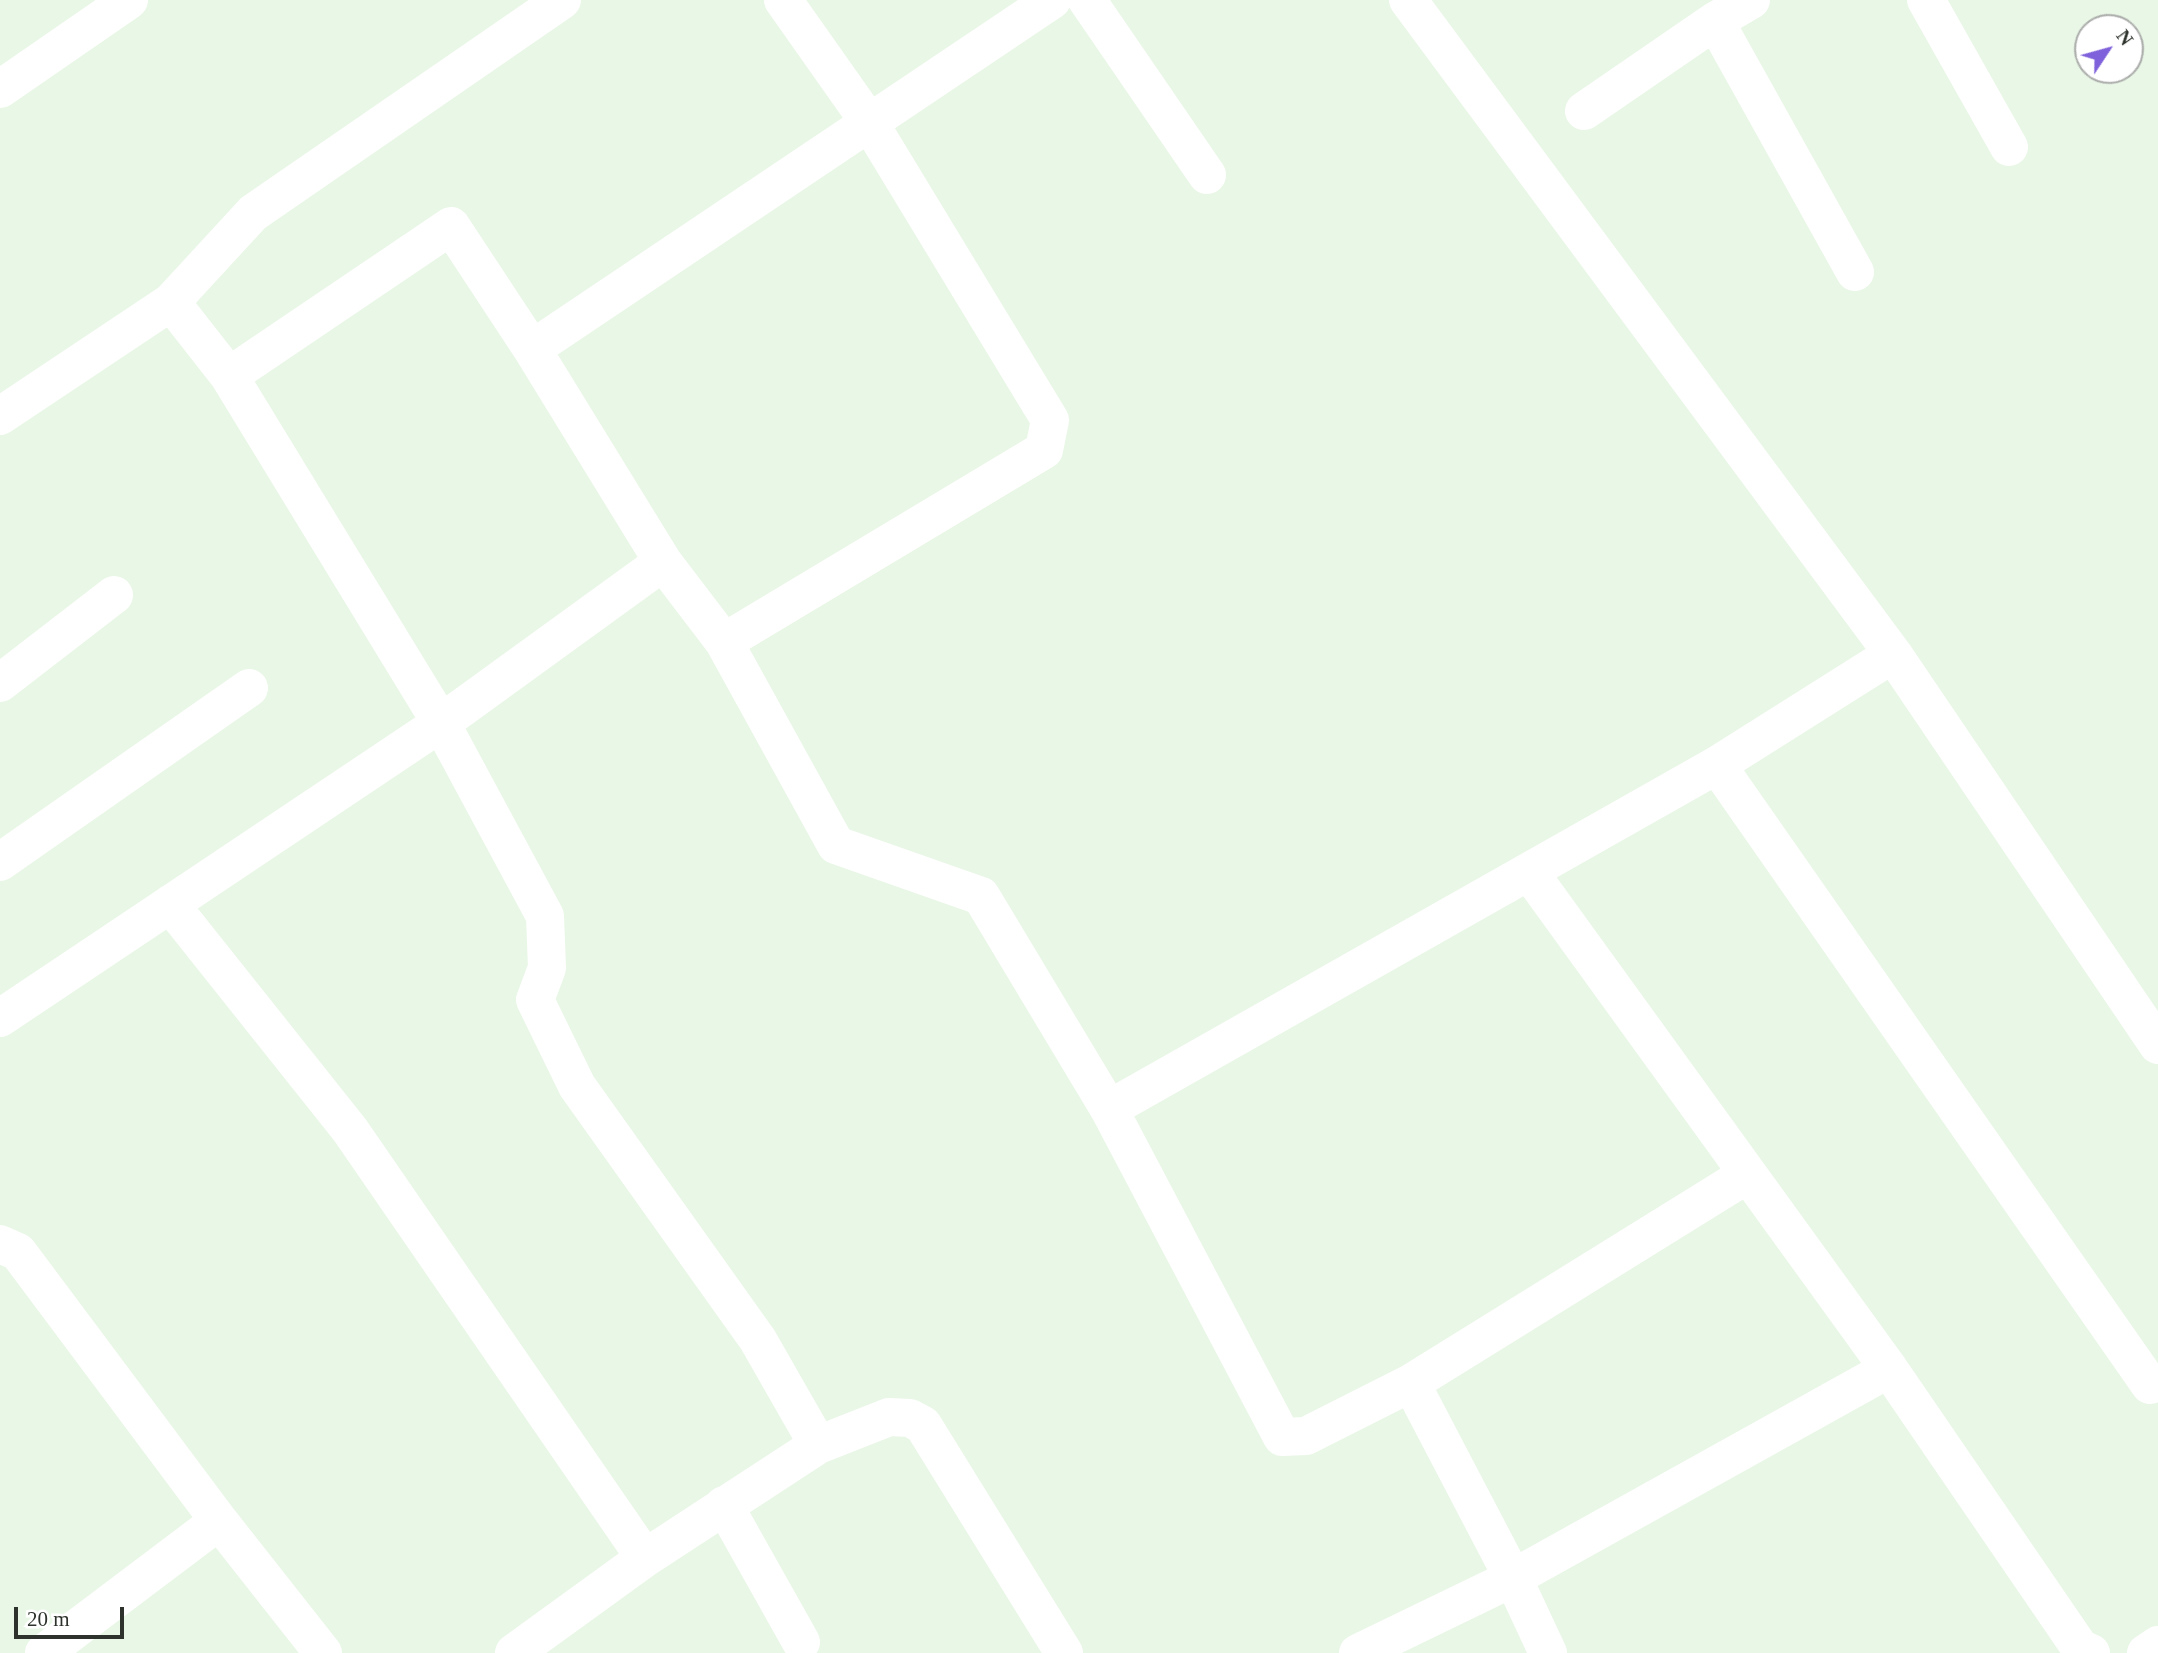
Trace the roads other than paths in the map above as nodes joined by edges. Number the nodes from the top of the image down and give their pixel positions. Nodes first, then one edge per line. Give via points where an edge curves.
1 (129, 0) edge
2 (562, 0) edge
3 (783, 0) edge
4 (1052, 0) edge
5 (1087, 0) edge
6 (1408, 0) edge
7 (1752, 0) edge
8 (1926, 0) edge
9 (1715, 21) junction
10 (0, 89) edge
11 (1584, 111) dead end
12 (869, 122) junction
13 (2009, 147) dead end
14 (1207, 175) dead end
15 (1855, 272) dead end
16 (171, 302) junction
17 (532, 349) junction
18 (229, 376) junction
19 (0, 416) edge
20 (663, 562) junction
21 (114, 595) dead end
22 (724, 642) junction
23 (1893, 654) junction
24 (0, 683) edge
25 (249, 688) dead end
26 (441, 723) junction
27 (1717, 765) junction
28 (0, 862) edge
29 (1530, 873) junction
30 (170, 904) junction
31 (0, 1018) edge
32 (2158, 1045) edge
33 (1109, 1109) junction
34 (1748, 1174) junction
35 (0, 1244) edge
36 (1889, 1369) junction
37 (1411, 1383) junction
38 (2150, 1385) dead end
39 (818, 1445) junction
40 (724, 1505) junction
41 (219, 1521) junction
42 (645, 1558) junction
43 (1513, 1578) junction
44 (801, 1642) dead end
45 (2158, 1645) edge
46 (44, 1653) edge
47 (323, 1653) edge
48 (514, 1653) edge
49 (1064, 1653) edge
50 (1358, 1653) edge
51 (1548, 1653) edge
52 (2091, 1653) edge
53 (2146, 1653) edge

1 - 10 street
2 - 16 street via 254,213
3 - 12 street
4 - 12 street
5 - 14 street
6 - 23 street
7 - 9 street
8 - 13 street
9 - 11 street
9 - 15 street
12 - 17 street
12 - 22 street via 1050,420 1044,450
16 - 18 street
16 - 19 street
17 - 18 street via 451,226
17 - 20 street
18 - 26 street
20 - 22 street
20 - 26 street
21 - 24 street
22 - 33 street via 836,845 981,897
23 - 27 street
23 - 32 street
25 - 28 street
26 - 30 street
26 - 39 street via 545,916 547,968 535,1000 577,1086 758,1340
27 - 29 street
27 - 38 street
29 - 33 street
29 - 34 street
30 - 31 street
30 - 42 street via 350,1130
33 - 37 street via 1282,1437 1306,1436
34 - 36 street
34 - 37 street
35 - 41 street via 18,1252
36 - 43 street
36 - 52 street via 2080,1648
37 - 43 street
39 - 40 street
39 - 49 street via 890,1417 910,1418 923,1425
40 - 42 street
40 - 44 street
41 - 46 street
41 - 47 street
42 - 48 street
43 - 50 street
43 - 51 street
45 - 53 street

